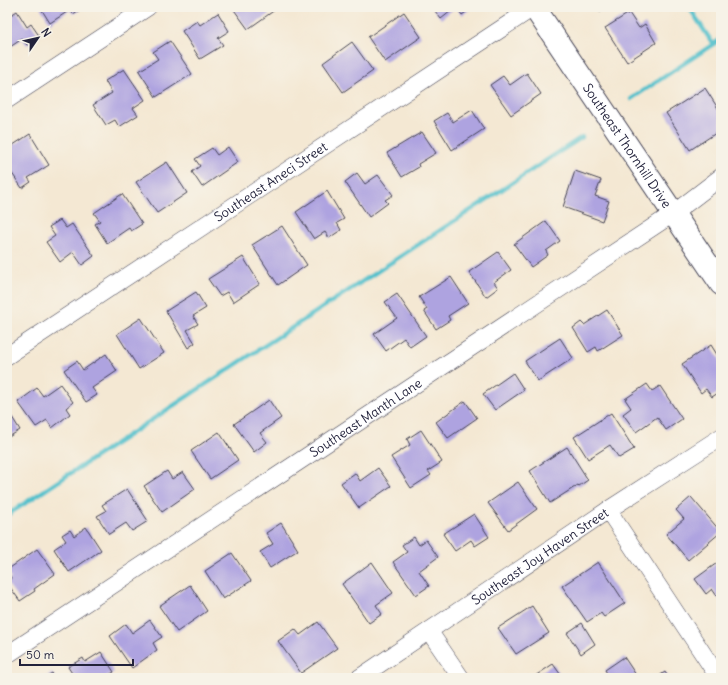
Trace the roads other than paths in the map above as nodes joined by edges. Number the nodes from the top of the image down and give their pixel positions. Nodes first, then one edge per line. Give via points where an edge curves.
1 (148, 7) edge
2 (534, 7) edge
3 (7, 100) edge
4 (721, 177) edge
5 (674, 213) junction
6 (721, 284) edge
7 (7, 356) edge
8 (721, 437) edge
9 (608, 510) junction
10 (429, 631) junction
11 (7, 655) edge
12 (359, 678) edge
13 (461, 678) edge
14 (719, 678) edge

1 - 3 street
2 - 5 street, Southeast Thornhill Drive
2 - 7 street, Southeast Aneci Street
4 - 5 street, Southeast Manth Lane
5 - 6 street, Southeast Thornhill Drive
5 - 11 street, Southeast Manth Lane
8 - 9 street, Southeast Joy Haven Street
9 - 10 street, Southeast Joy Haven Street
9 - 14 street
10 - 12 street, Southeast Joy Haven Street
10 - 13 street

